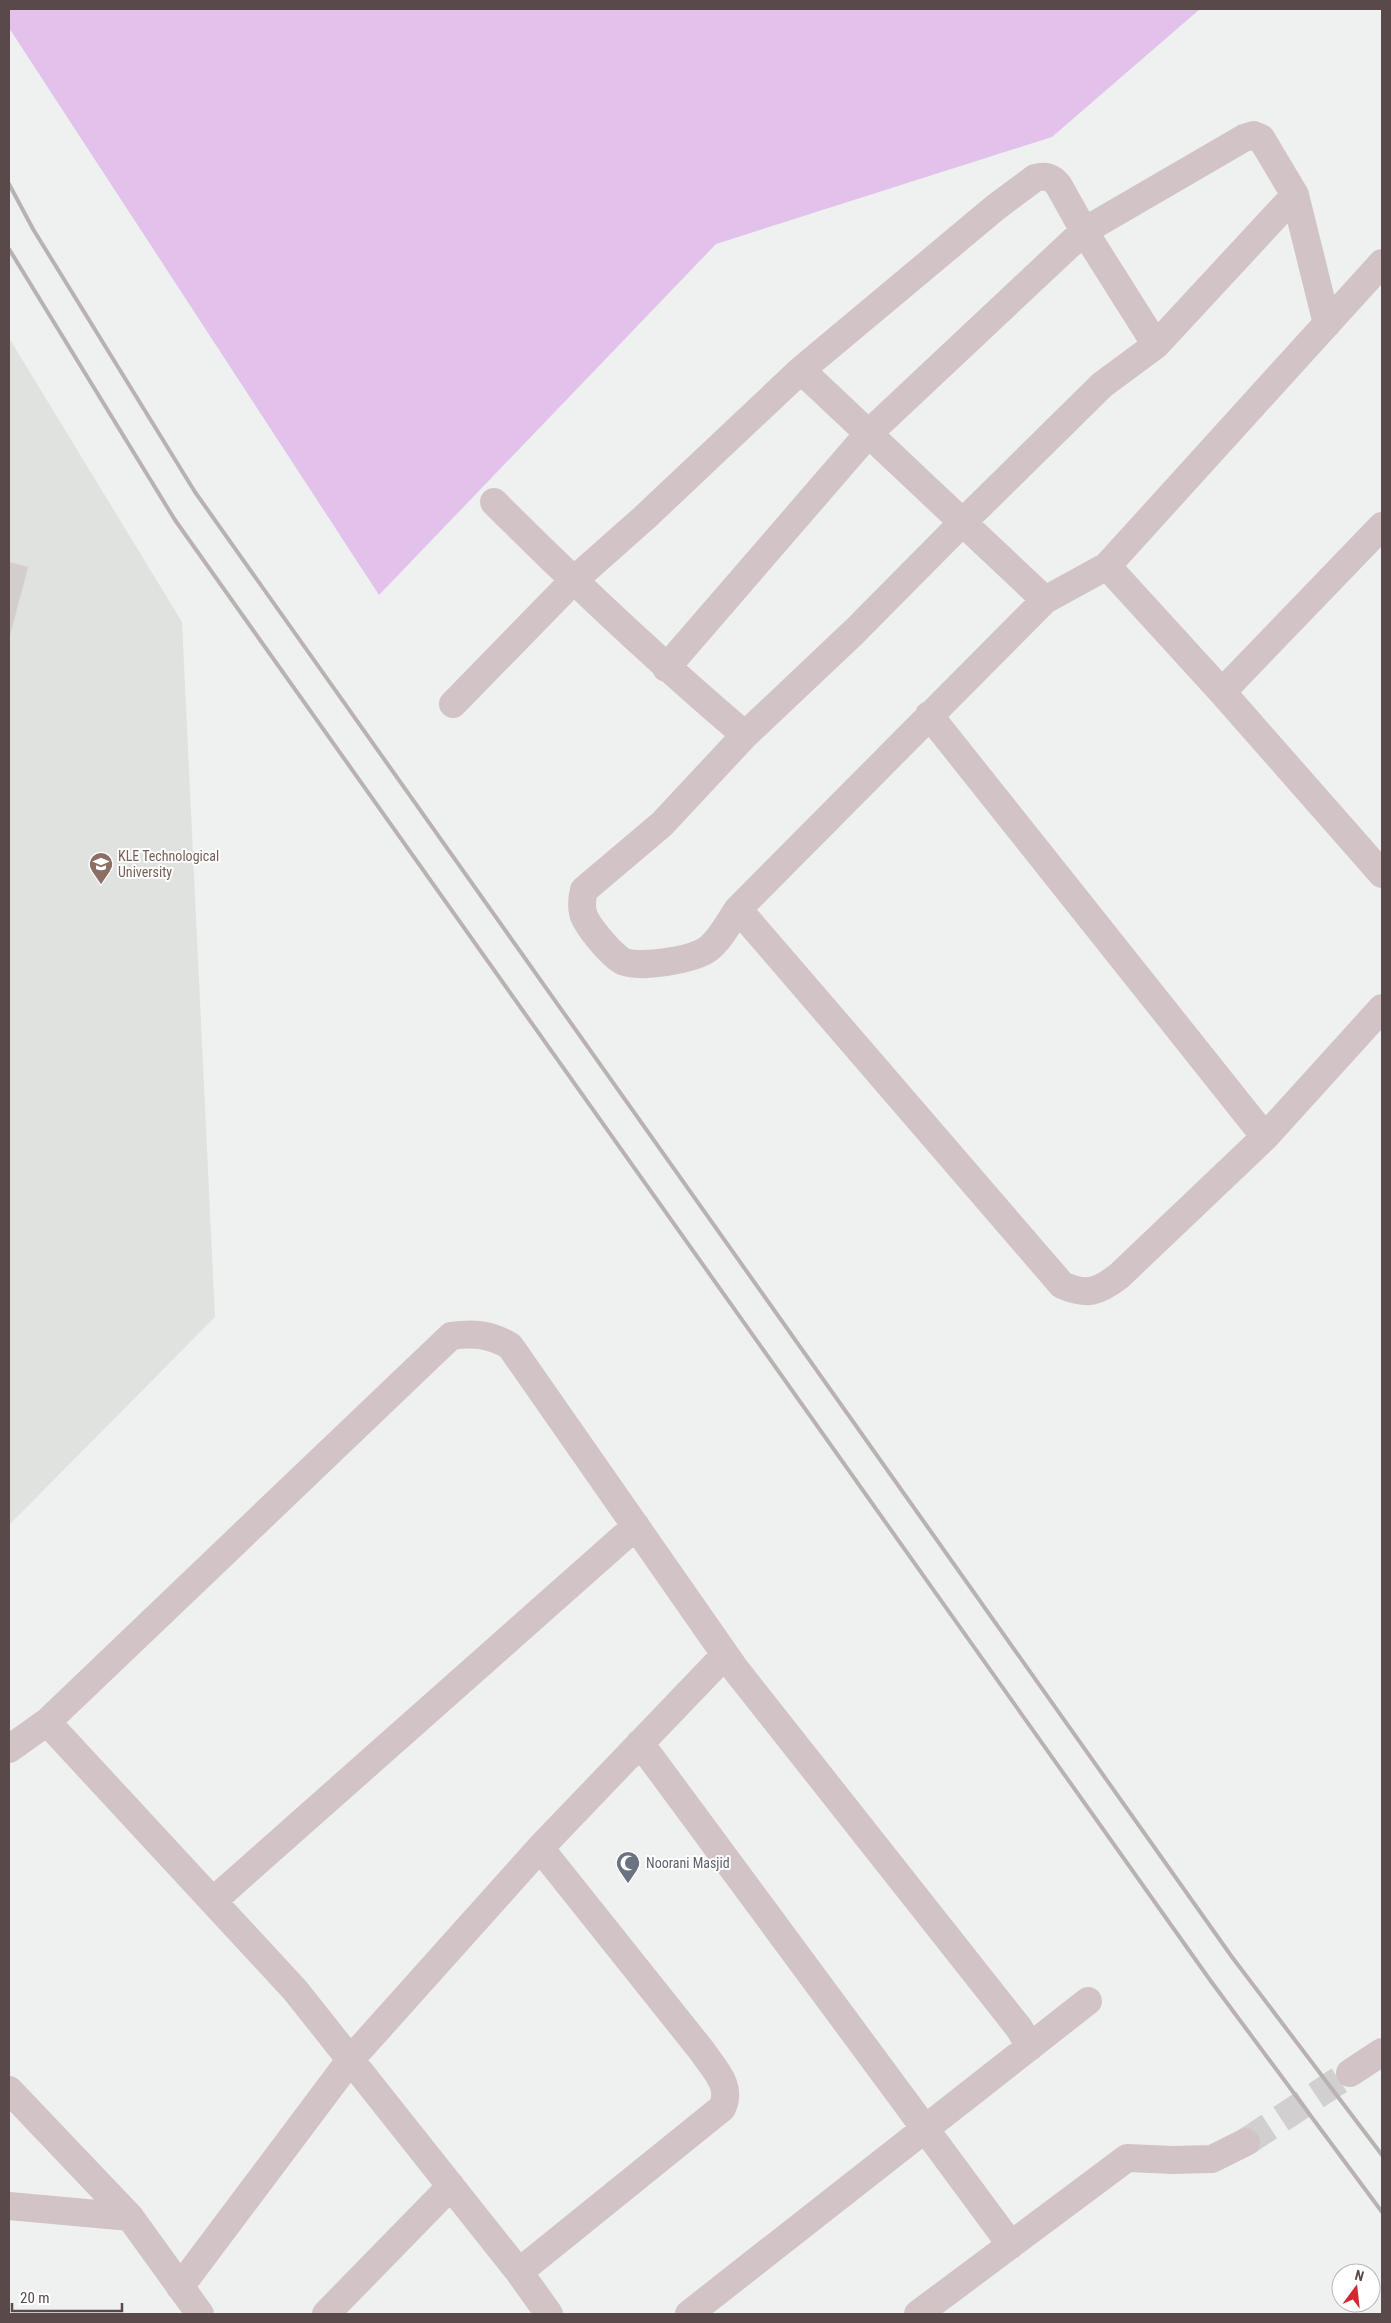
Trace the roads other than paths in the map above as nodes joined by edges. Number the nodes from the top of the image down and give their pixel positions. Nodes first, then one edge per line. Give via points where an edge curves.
1 (1295, 195) junction
2 (1084, 231) junction
3 (1382, 263) edge
4 (1327, 324) junction
5 (1156, 345) junction
6 (801, 370) junction
7 (869, 434) junction
8 (494, 502) dead end
9 (962, 523) junction
10 (1382, 526) edge
11 (1107, 566) junction
12 (573, 581) junction
13 (1045, 600) junction
14 (666, 668) junction
15 (1222, 692) junction
16 (453, 704) dead end
17 (929, 715) junction
18 (745, 734) junction
19 (1382, 874) edge
20 (738, 909) junction
21 (1382, 1008) edge
22 (1265, 1137) junction
23 (636, 1526) junction
24 (725, 1655) junction
25 (47, 1722) junction
26 (640, 1743) junction
27 (9, 1748) edge
28 (540, 1848) junction
29 (213, 1901) junction
30 (1088, 2001) dead end
31 (1030, 2047) junction
32 (1382, 2052) edge
33 (351, 2060) junction
34 (1350, 2073) tunnel mouth
35 (9, 2090) edge
36 (924, 2130) junction
37 (1246, 2142) tunnel mouth
38 (451, 2186) junction
39 (9, 2206) edge
40 (130, 2217) junction
41 (1011, 2245) junction
42 (519, 2272) junction
43 (180, 2286) junction
44 (200, 2314) edge
45 (326, 2314) edge
46 (548, 2314) edge
47 (690, 2314) edge
48 (918, 2314) edge

1 - 2 street via 1261,138 1254,135
1 - 4 street
1 - 5 street
2 - 5 street
2 - 6 street via 1055,180 1042,176 1035,178 996,206
2 - 7 street
3 - 4 street
4 - 11 street
5 - 9 street via 1102,385
6 - 7 street
6 - 12 street
7 - 9 street
7 - 14 street
8 - 12 street
9 - 13 street
9 - 18 street via 854,632
10 - 15 street
11 - 13 street
11 - 15 street
12 - 14 street
12 - 16 street
13 - 17 street
14 - 18 street
15 - 19 street
17 - 20 street
17 - 22 street
18 - 20 street via 662,824 584,890 581,900 587,921 604,944 622,962 633,965 679,960 707,950
20 - 22 street via 1062,1285 1075,1291 1103,1288 1119,1276
21 - 22 street
23 - 24 street
23 - 25 street via 510,1346 487,1335 451,1336
23 - 29 street
24 - 26 street
24 - 31 street via 1019,2028
25 - 27 street
25 - 29 street
26 - 28 street
26 - 36 street
28 - 33 street
28 - 42 street via 702,2051 724,2084 727,2096 722,2108
29 - 33 street via 295,1990
30 - 31 street
31 - 36 street
32 - 34 street
33 - 38 street
33 - 43 street
35 - 40 street
36 - 41 street
36 - 47 street
37 - 41 street via 1212,2158 1127,2158
38 - 42 street
38 - 45 street
39 - 40 street
40 - 43 street
41 - 48 street
42 - 46 street
43 - 44 street

